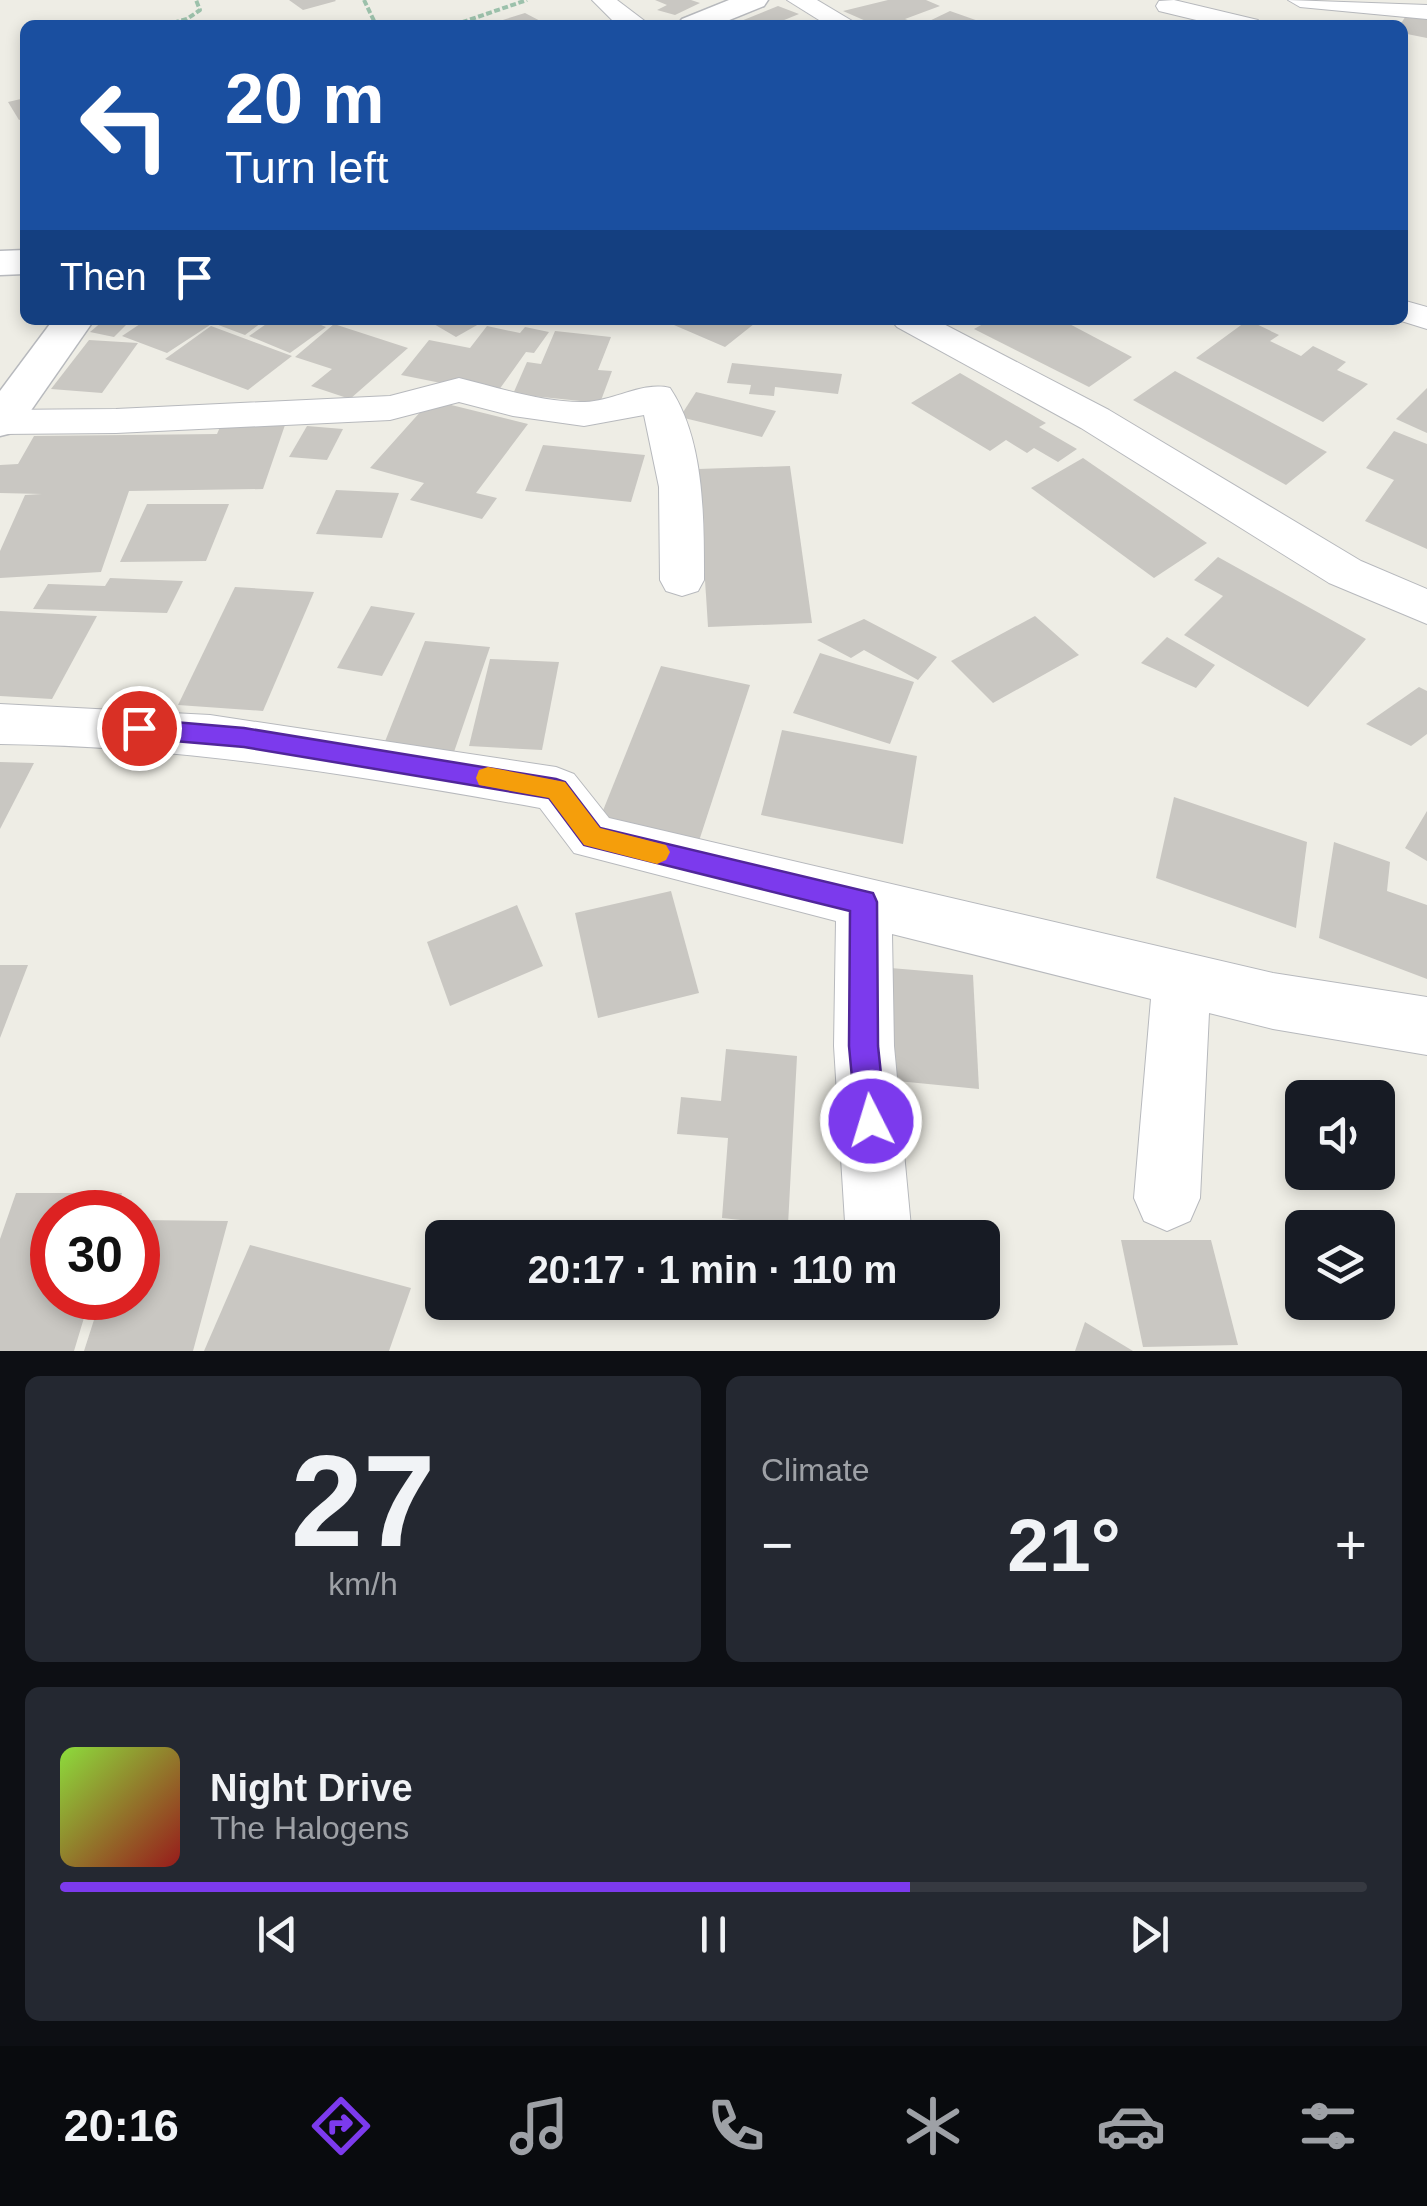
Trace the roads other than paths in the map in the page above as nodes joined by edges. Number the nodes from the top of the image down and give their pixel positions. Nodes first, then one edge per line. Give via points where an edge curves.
1 (604, 0) edge
2 (754, 0) edge
3 (798, 0) edge
4 (1300, 0) edge
5 (1166, 10) edge
6 (1427, 12) edge
7 (628, 20) edge
8 (704, 20) edge
9 (836, 20) edge
10 (1221, 20) edge
11 (70, 325) edge
12 (918, 325) edge
13 (0, 422) edge
14 (682, 580) dead end
15 (1427, 608) edge
16 (0, 724) edge
17 (864, 902) junction
18 (1182, 978) junction
19 (1427, 1026) edge
20 (1167, 1198) dead end
21 (878, 1220) edge

1 - 7 street
2 - 8 street
3 - 9 street
4 - 6 street
5 - 10 street
11 - 13 street
12 - 15 street via 1095,420 1345,572
13 - 14 street via 390,408 459,390 584,414 657,396 684,506
16 - 17 street via 69,722 244,737 556,789 592,837
17 - 18 street
17 - 21 street via 864,1046
18 - 19 street via 1273,1001
18 - 20 street

